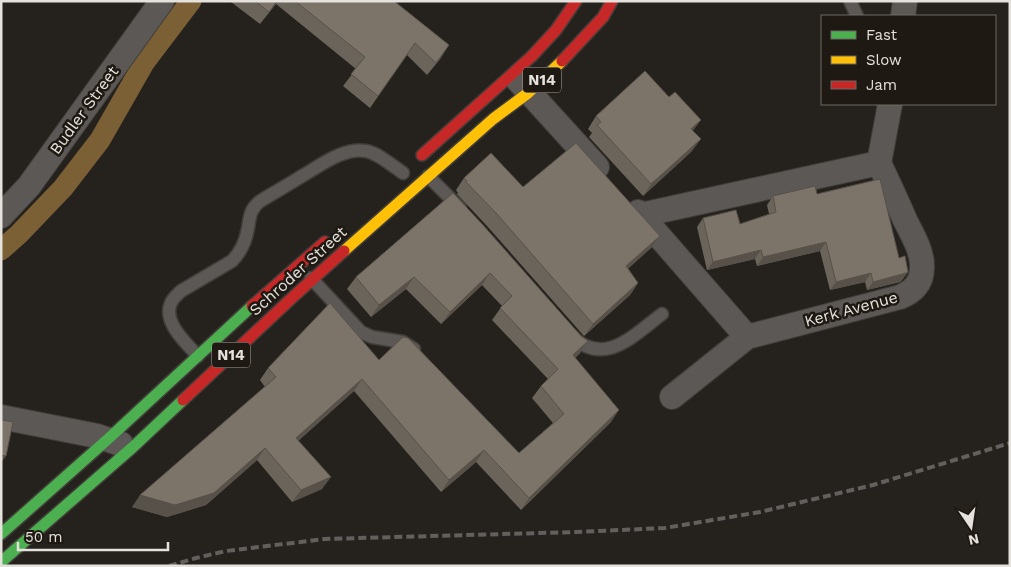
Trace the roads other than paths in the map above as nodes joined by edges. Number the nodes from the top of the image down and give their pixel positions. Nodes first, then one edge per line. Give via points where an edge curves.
1 (162, 1) edge
2 (576, 1) edge
3 (612, 1) edge
4 (850, 1) edge
5 (905, 1) edge
6 (857, 15) edge
7 (903, 15) edge
8 (513, 75) junction
9 (528, 92) junction
10 (890, 105) edge
11 (880, 163) junction
12 (406, 170) joint
13 (428, 176) junction
14 (641, 215) junction
15 (1, 216) edge
16 (468, 217) edge
17 (336, 232) dead end
18 (299, 265) junction
19 (312, 279) junction
20 (662, 314) dead end
21 (565, 329) edge
22 (747, 337) junction
23 (198, 356) junction
24 (425, 359) edge
25 (672, 397) dead end
26 (1, 417) edge
27 (108, 439) junction
28 (133, 447) junction
29 (1, 534) edge
30 (1, 562) edge

1 - 15 street, Budler Street via 29,186
2 - 8 highway, N14 via 540,49
3 - 9 highway, Schroder Street / N14 via 591,31
4 - 6 lane
5 - 7 street
8 - 9 street
8 - 12 highway, N14
9 - 13 highway, Schroder Street / N14
9 - 14 street
10 - 11 street
11 - 14 street
11 - 22 street, Kerk Avenue via 921,258 922,275 914,289 900,297
12 - 23 lane via 372,153 348,152 253,206 238,255 181,291 170,303 169,311 176,331
13 - 16 lane
13 - 19 highway, Schroder Street / N14
14 - 22 street
17 - 18 highway, Schroder Street / N14
18 - 19 lane
18 - 23 highway, Schroder Street / N14
19 - 24 lane via 360,332 402,342
19 - 28 highway, Schroder Street / N14
20 - 21 lane via 628,340 605,350 588,348
22 - 25 street, Kerk Avenue
23 - 27 highway, Schroder Street / N14
26 - 27 street
27 - 28 street
27 - 29 highway, Schroder Street / N14
28 - 30 highway, Schroder Street / N14

